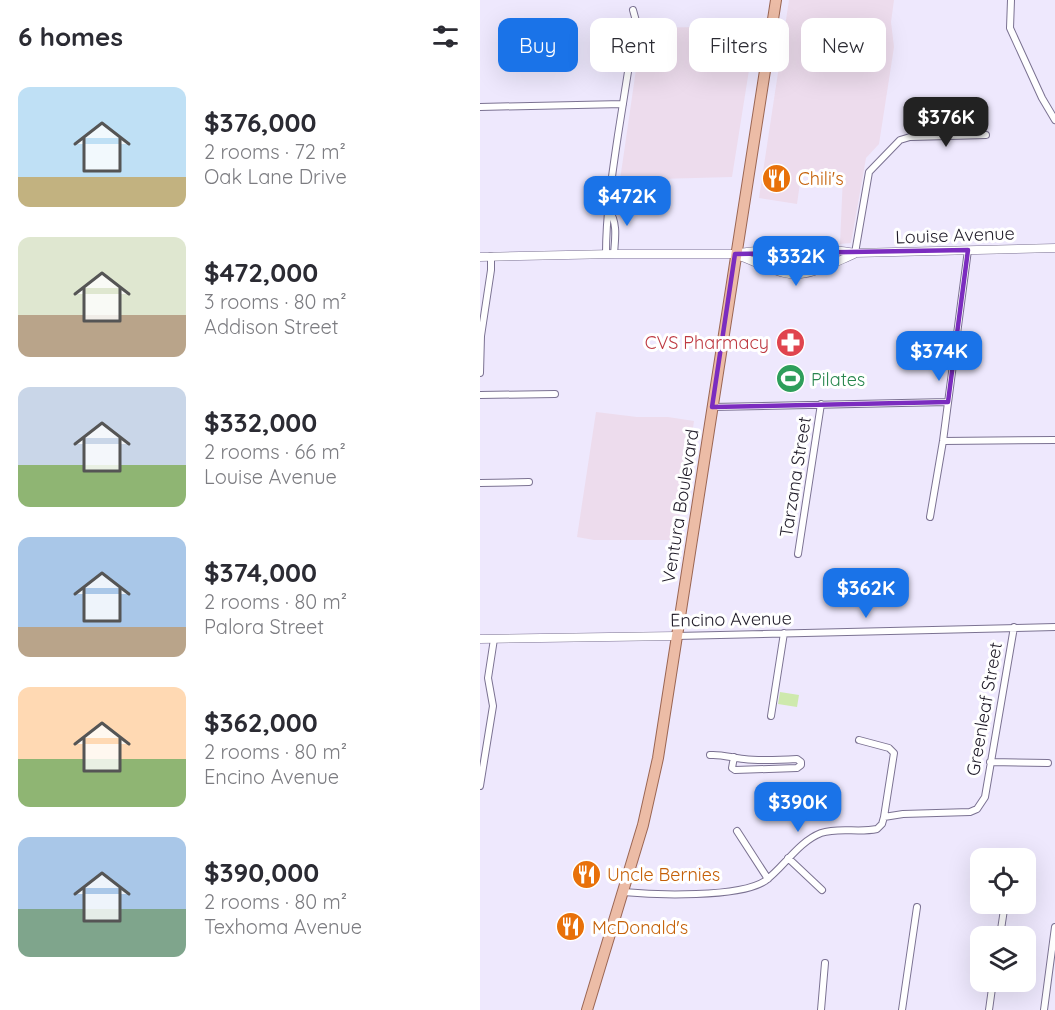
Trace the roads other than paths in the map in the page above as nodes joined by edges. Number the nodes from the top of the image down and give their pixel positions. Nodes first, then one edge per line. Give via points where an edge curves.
1 (776, 0) edge
2 (1011, 0) edge
3 (633, 10) dead end
4 (623, 104) junction
5 (480, 107) edge
6 (1055, 120) edge
7 (986, 135) dead end
8 (1055, 248) edge
9 (968, 250) junction
10 (855, 253) junction
11 (610, 254) junction
12 (735, 254) junction
13 (480, 256) edge
14 (491, 256) junction
15 (480, 373) edge
16 (480, 394) edge
17 (555, 394) dead end
18 (948, 402) junction
19 (821, 404) junction
20 (712, 407) junction
21 (1055, 440) edge
22 (943, 441) junction
23 (529, 482) dead end
24 (480, 483) edge
25 (930, 517) dead end
26 (798, 554) dead end
27 (1014, 627) junction
28 (1055, 627) edge
29 (784, 633) junction
30 (676, 636) junction
31 (480, 639) edge
32 (494, 639) junction
33 (771, 716) dead end
34 (859, 740) dead end
35 (710, 755) dead end
36 (734, 757) junction
37 (767, 760) junction
38 (990, 762) junction
39 (1048, 763) dead end
40 (767, 769) junction
41 (480, 786) edge
42 (884, 817) junction
43 (737, 831) dead end
44 (788, 858) junction
45 (768, 879) junction
46 (822, 890) dead end
47 (623, 892) junction
48 (918, 907) dead end
49 (1055, 927) edge
50 (825, 963) dead end
51 (991, 992) edge
52 (587, 1010) edge
53 (821, 1010) edge
54 (902, 1010) edge
55 (989, 1010) edge
56 (1044, 1010) edge

1 - 12 main road, Ventura Boulevard
2 - 6 street via 1010,28
3 - 4 street via 636,21
4 - 5 street
4 - 11 street via 611,182 609,211 615,224
7 - 10 street via 904,138 869,172
8 - 9 street, Louise Avenue
9 - 10 street, Louise Avenue
9 - 18 street
10 - 12 street, Louise Avenue via 800,250
10 - 12 street, Louise Avenue via 813,272 794,275
11 - 12 street, Louise Avenue
11 - 14 street, Louise Avenue
12 - 20 main road, Ventura Boulevard
13 - 14 street, Louise Avenue
14 - 15 street
16 - 17 street
18 - 19 street
18 - 22 street
19 - 20 street
19 - 26 street, Tarzana Street
20 - 30 main road, Ventura Boulevard
21 - 22 street
22 - 25 street
23 - 24 street
27 - 28 street, Encino Avenue
27 - 29 street, Encino Avenue
27 - 38 street, Greenleaf Street
29 - 30 street, Encino Avenue
29 - 33 street
30 - 32 street, Encino Avenue
30 - 47 main road, Ventura Boulevard via 651,791
31 - 32 street, Encino Avenue
32 - 41 street via 488,678 493,705
34 - 42 street via 894,753
35 - 36 street
36 - 37 street
36 - 40 street via 734,770
37 - 40 street
37 - 40 street via 801,762 797,768
38 - 39 street
38 - 42 street, Greenleaf Street via 984,796 977,809
42 - 44 street via 877,829 834,830 813,837
43 - 45 street
44 - 45 street
44 - 46 street
45 - 47 street via 742,890
47 - 52 main road, Ventura Boulevard
48 - 54 street
49 - 56 street
50 - 53 street
51 - 55 street

